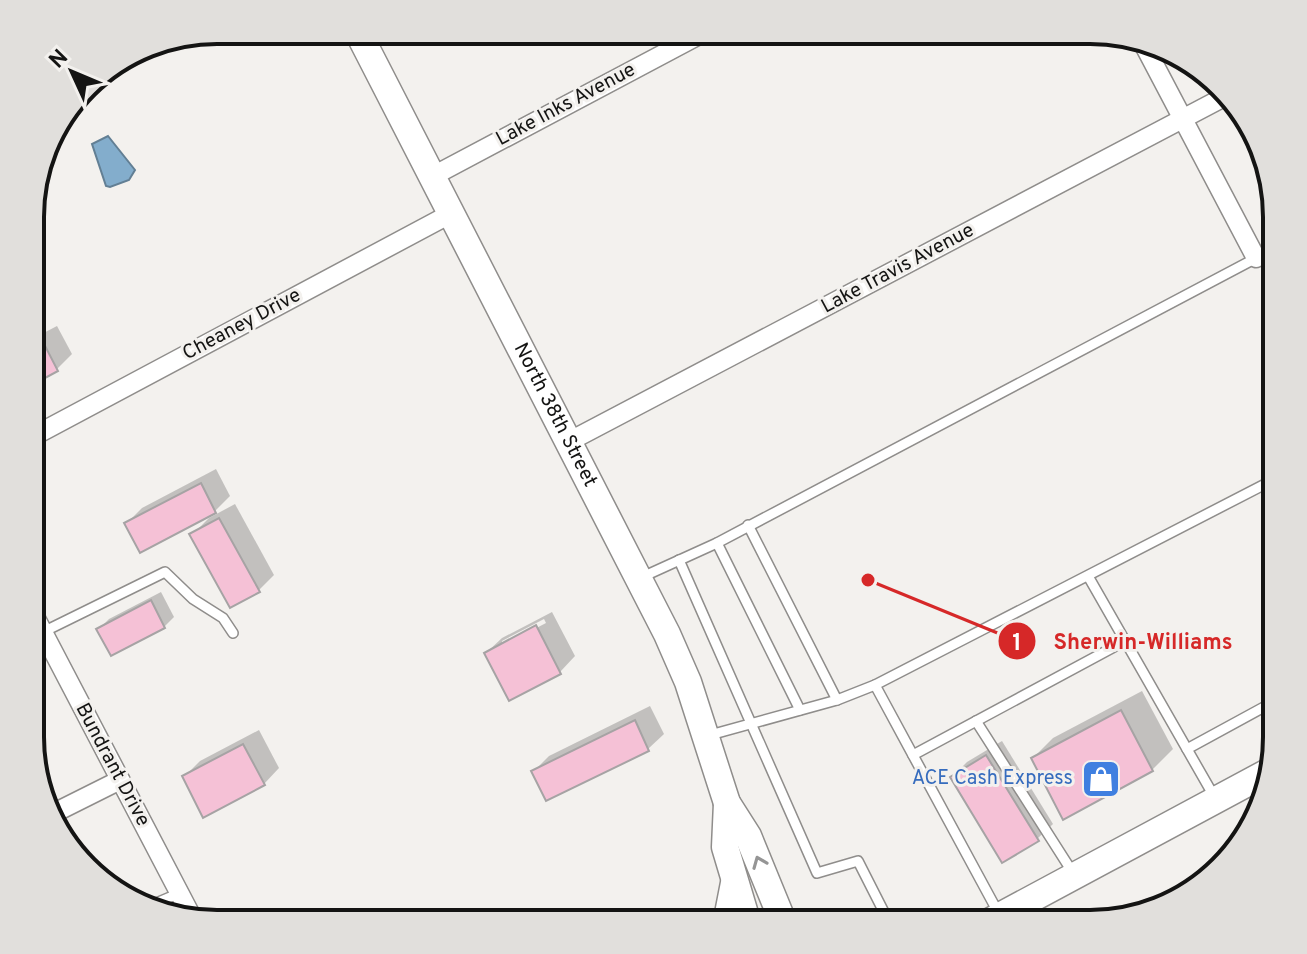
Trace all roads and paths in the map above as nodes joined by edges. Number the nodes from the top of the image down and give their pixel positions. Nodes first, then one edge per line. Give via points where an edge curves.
1 (364, 44) edge
2 (682, 44) edge
3 (1149, 55) edge
4 (1218, 101) edge
5 (1183, 119) junction
6 (433, 176) junction
7 (452, 213) junction
8 (1263, 254) edge
9 (1256, 258) junction
10 (44, 431) edge
11 (570, 441) junction
12 (1263, 485) edge
13 (748, 525) junction
14 (717, 543) junction
15 (679, 560) junction
16 (1088, 576) junction
17 (640, 578) junction
18 (44, 632) edge
19 (233, 633) dead end
20 (44, 634) edge
21 (1125, 641) junction
22 (875, 685) junction
23 (837, 700) junction
24 (1263, 708) edge
25 (800, 710) junction
26 (976, 721) junction
27 (750, 725) junction
28 (706, 736) junction
29 (1187, 749) junction
30 (913, 755) junction
31 (1258, 777) edge
32 (120, 780) junction
33 (1215, 799) junction
34 (727, 803) junction
35 (60, 810) edge
36 (1075, 875) junction
37 (734, 880) junction
38 (180, 893) junction
39 (162, 901) edge
40 (187, 908) edge
41 (729, 910) edge
42 (744, 910) edge
43 (778, 910) edge
44 (883, 910) edge
45 (990, 910) edge
46 (1015, 910) edge

1 - 6 street, North 38th Street
2 - 6 street, Lake Inks Avenue
3 - 5 street
4 - 5 street, Lake Travis Avenue
5 - 9 street
5 - 11 street, Lake Travis Avenue
6 - 7 street, North 38th Street
7 - 10 street, Cheaney Drive
7 - 11 street, North 38th Street
8 - 9 lane
9 - 13 lane
11 - 17 street, North 38th Street
12 - 16 lane
13 - 14 lane
13 - 23 lane
14 - 15 lane
14 - 25 lane
15 - 17 lane
15 - 27 lane
16 - 21 lane
16 - 22 lane
17 - 28 street, North 38th Street via 688,682
18 - 19 lane via 165,572 223,618
20 - 32 street, Bundrant Drive
21 - 26 lane
21 - 29 lane
22 - 23 lane
22 - 30 lane
23 - 25 lane
24 - 29 lane
25 - 27 lane
26 - 30 lane
26 - 36 lane
27 - 28 lane
27 - 44 lane via 817,873 858,861
28 - 34 street, North 38th Street
29 - 33 lane
30 - 45 lane
31 - 33 street
32 - 35 street
32 - 38 street, Bundrant Drive
33 - 36 street
34 - 37 street, North 38th Street via 725,847
43 -> 34 street, North 38th Street via 748,836
36 - 46 street
37 - 41 street
37 - 42 street, North 38th Street
38 - 39 lane
38 - 40 street, Bundrant Drive

